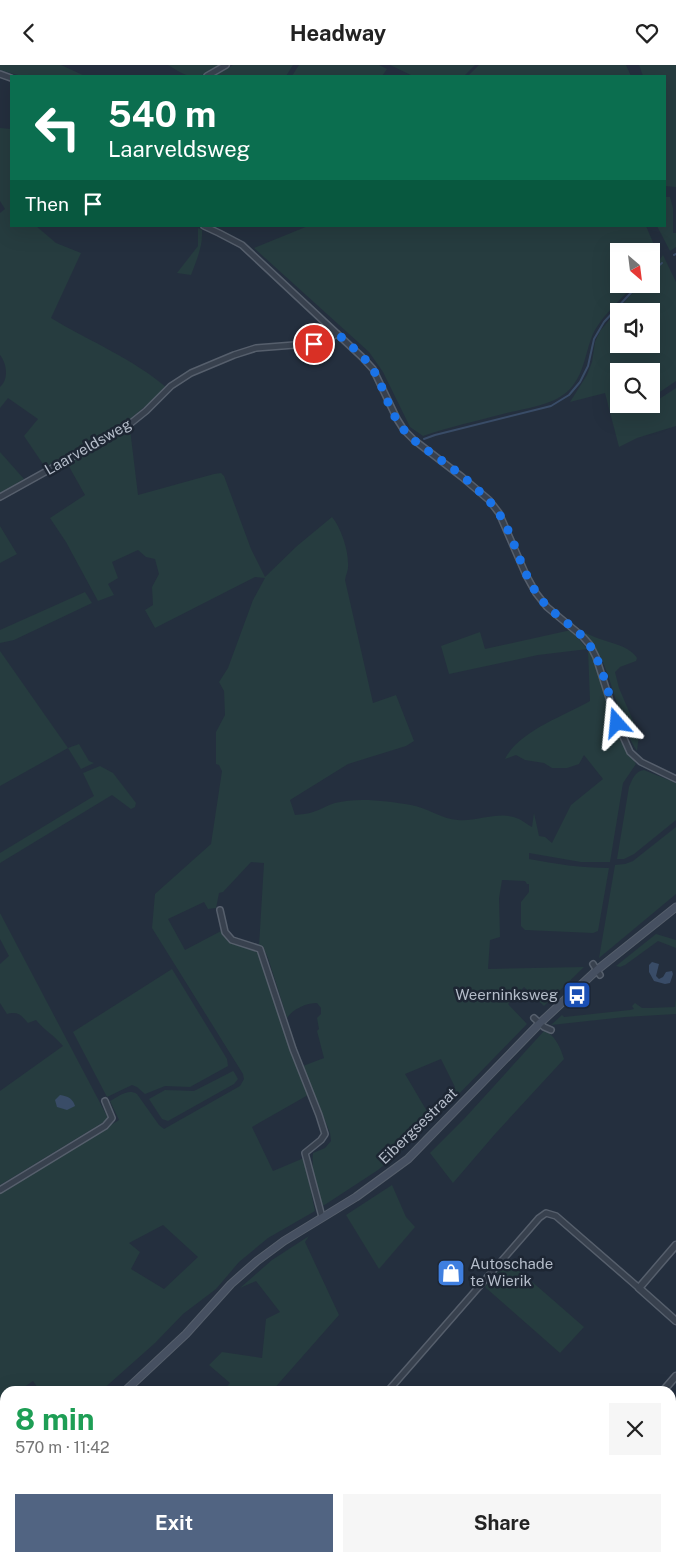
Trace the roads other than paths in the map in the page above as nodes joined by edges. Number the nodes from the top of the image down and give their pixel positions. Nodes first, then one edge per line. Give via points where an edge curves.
1 (226, 65) edge
2 (209, 75) edge
3 (206, 227) edge
4 (337, 333) junction
5 (0, 497) edge
6 (676, 779) edge
7 (676, 907) edge
8 (220, 910) dead end
9 (537, 1020) junction
10 (551, 1031) dead end
11 (105, 1101) dead end
12 (0, 1190) edge
13 (322, 1217) junction
14 (676, 1245) edge
15 (639, 1288) junction
16 (676, 1321) edge
17 (676, 1376) edge
18 (130, 1386) edge
19 (392, 1386) edge
20 (667, 1386) edge

1 - 2 street
3 - 4 street via 242,245
4 - 5 street, Laarveldsweg via 320,343 256,349 191,373 171,386 126,427
4 - 6 street via 373,369 404,431 462,477 499,513 536,593 590,645 630,752 641,762
7 - 9 main road, Eibergsestraat
8 - 13 street via 226,932 232,939 260,949 319,1115 324,1134 305,1153
9 - 10 street
9 - 13 main road, Eibergsestraat via 408,1159
11 - 12 street via 112,1117 105,1126
13 - 18 main road, Eibergsestraat via 258,1261
14 - 15 street
15 - 16 street
15 - 19 street via 556,1215 546,1213
17 - 20 street

